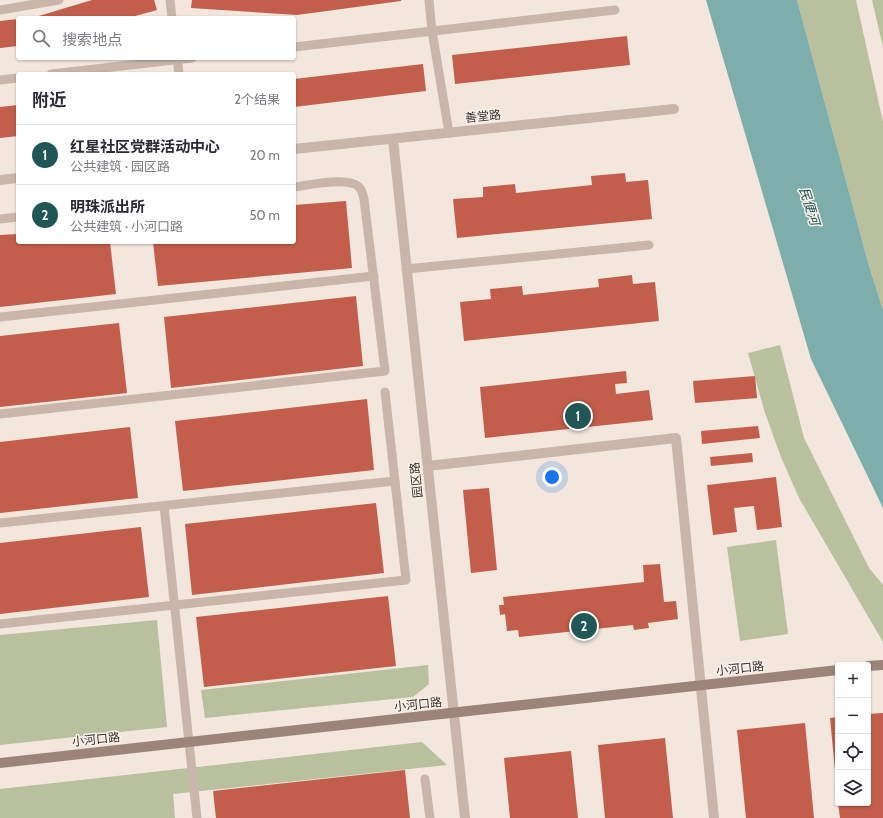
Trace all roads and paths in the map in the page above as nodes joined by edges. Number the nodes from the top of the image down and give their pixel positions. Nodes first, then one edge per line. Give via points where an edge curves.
1 (59, 0) edge
2 (170, 0) edge
3 (429, 0) edge
4 (0, 10) edge
5 (615, 10) dead end
6 (172, 16) edge
7 (432, 31) junction
8 (296, 46) edge
9 (169, 60) edge
10 (177, 60) edge
11 (68, 72) edge
12 (179, 72) edge
13 (16, 78) edge
14 (0, 80) edge
15 (674, 109) dead end
16 (449, 133) junction
17 (394, 139) junction
18 (296, 149) edge
19 (16, 178) edge
20 (0, 180) edge
21 (296, 187) edge
22 (16, 217) edge
23 (0, 219) edge
24 (650, 245) dead end
25 (406, 270) junction
26 (374, 276) junction
27 (0, 316) edge
28 (386, 392) dead end
29 (0, 414) edge
30 (428, 466) junction
31 (395, 481) junction
32 (164, 506) junction
33 (0, 523) edge
34 (174, 605) junction
35 (0, 624) edge
36 (882, 665) dead end
37 (871, 666) edge
38 (835, 670) edge
39 (700, 685) junction
40 (454, 713) junction
41 (189, 742) junction
42 (0, 763) edge
43 (425, 779) dead end
44 (197, 818) edge
45 (430, 818) edge
46 (465, 818) edge
47 (714, 818) edge

1 - 4 lane
2 - 6 lane
3 - 7 lane
5 - 7 lane
7 - 8 lane
7 - 16 lane
9 - 11 lane
10 - 12 lane
13 - 14 lane
15 - 16 street, 善堂路
16 - 17 street, 善堂路
17 - 18 street, 善堂路
17 - 25 street, 园区路
19 - 20 street
21 - 26 lane via 345,182 360,188 364,199
22 - 23 lane
24 - 25 lane
25 - 30 street, 园区路
26 - 27 lane
26 - 29 lane via 385,371
28 - 31 lane
30 - 39 street via 676,438
30 - 40 street, 园区路
31 - 32 lane
31 - 34 lane via 406,580
32 - 33 lane
32 - 34 lane
34 - 35 lane
34 - 41 lane
36 - 37 street
38 - 39 street, 小河口路
39 - 40 street, 小河口路
39 - 47 street
40 - 41 street, 小河口路
40 - 46 street, 园区路
41 - 42 street, 小河口路
41 - 44 lane
43 - 45 lane

